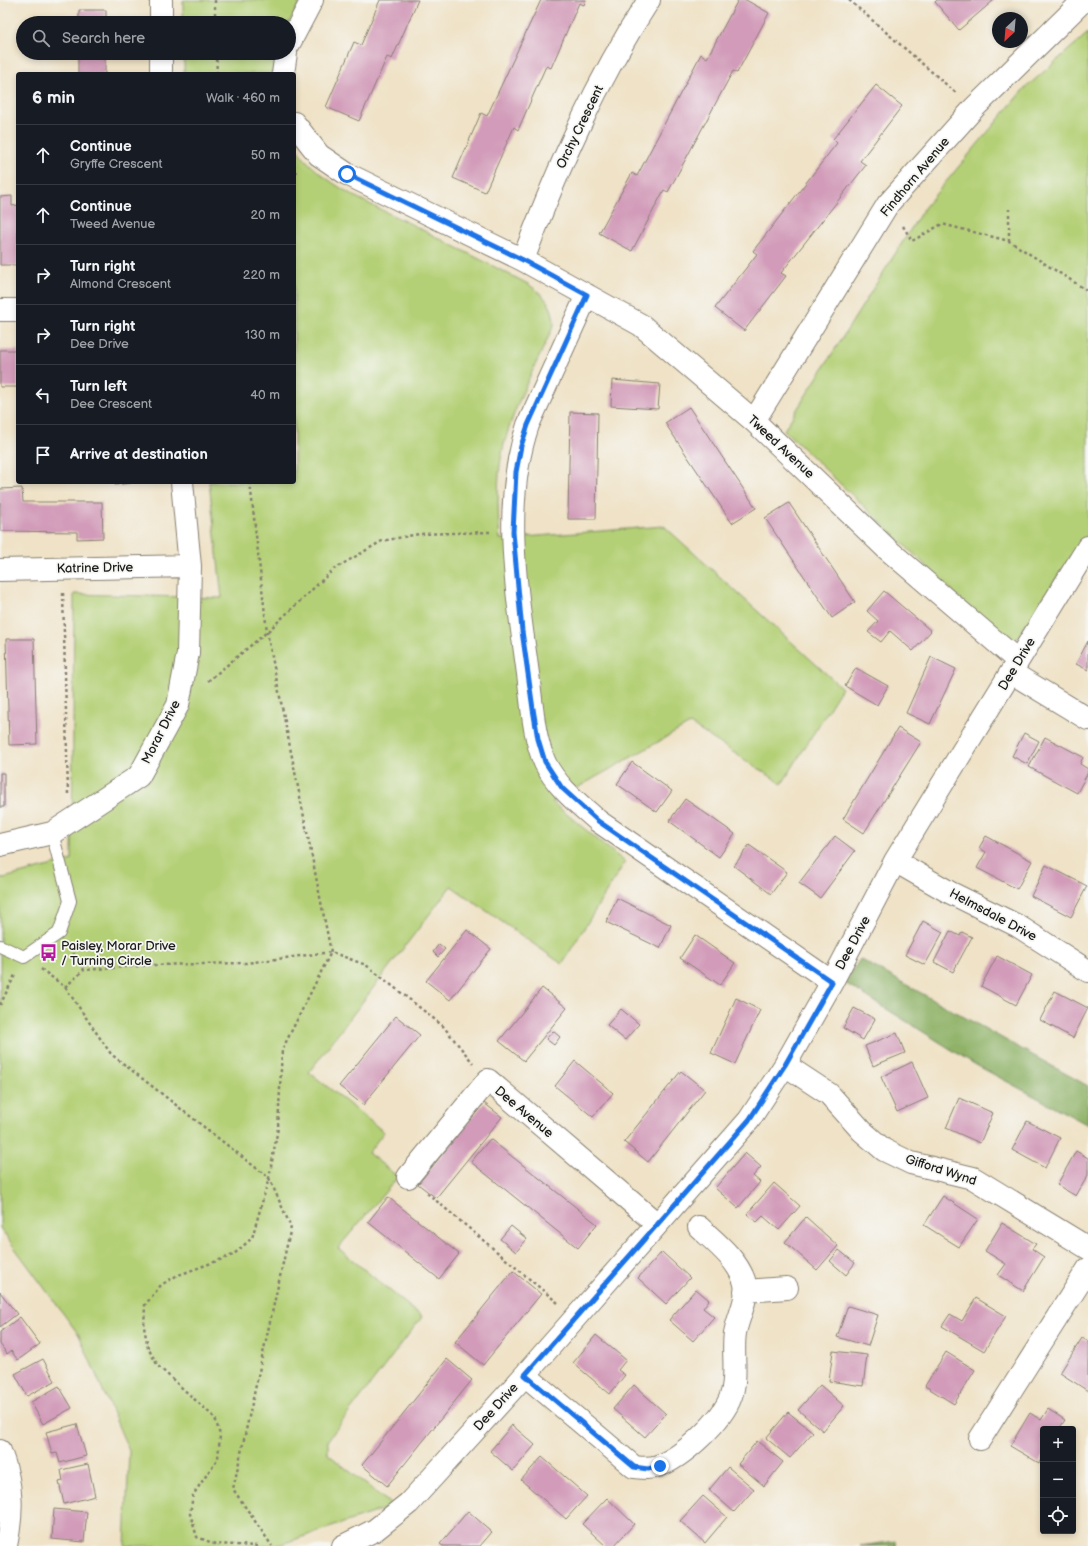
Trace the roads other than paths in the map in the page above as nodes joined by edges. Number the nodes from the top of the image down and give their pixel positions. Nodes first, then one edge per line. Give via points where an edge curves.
1 (161, 0) edge
2 (312, 0) edge
3 (649, 0) edge
4 (1084, 0) edge
5 (161, 16) edge
6 (296, 31) edge
7 (161, 60) edge
8 (285, 60) edge
9 (161, 72) edge
10 (283, 72) edge
11 (296, 126) edge
12 (523, 260) junction
13 (587, 295) junction
14 (0, 310) edge
15 (16, 310) edge
16 (754, 421) junction
17 (182, 484) edge
18 (1088, 547) edge
19 (190, 566) junction
20 (0, 570) edge
21 (1015, 667) junction
22 (1088, 719) edge
23 (60, 828) junction
24 (0, 845) edge
25 (895, 861) junction
26 (0, 946) edge
27 (1088, 971) edge
28 (832, 982) junction
29 (785, 1065) junction
30 (408, 1177) road end
31 (657, 1224) junction
32 (699, 1227) dead end
33 (1088, 1248) edge
34 (1088, 1269) edge
35 (787, 1288) dead end
36 (745, 1291) junction
37 (525, 1375) junction
38 (980, 1439) dead end
39 (0, 1451) edge
40 (6, 1546) edge
41 (343, 1546) edge

1 - 5 street
2 - 6 street
3 - 12 street, Orchy Crescent via 582,120 549,192
4 - 16 street, Findhorn Avenue via 974,108 888,204
7 - 9 street
8 - 10 street
11 - 12 street, Tweed Avenue via 319,155 347,174
12 - 13 street, Tweed Avenue
13 - 16 street, Tweed Avenue via 641,325
13 - 28 street via 528,425 521,446 514,496 513,532 522,631 538,739 545,762 570,797 598,821
14 - 15 street
16 - 21 street, Tweed Avenue
17 - 19 street, Morar Drive
18 - 21 street, Dee Drive
19 - 20 street, Katrine Drive
19 - 23 street, Morar Drive via 188,653 178,706 139,776
21 - 22 street, Tweed Avenue
21 - 25 street, Dee Drive
23 - 24 street, Morar Drive
23 - 26 lane via 70,900 59,933 24,957
25 - 27 street, Helmsdale Drive via 949,892 1018,926
25 - 28 street, Dee Drive
28 - 29 street, Dee Drive
29 - 31 street, Dee Drive via 749,1120
29 - 33 street, Gifford Wynd via 829,1094 862,1131 884,1150 911,1163 973,1178
30 - 31 street, Dee Avenue via 488,1080
31 - 37 street, Dee Drive
32 - 36 street via 736,1264 745,1281
34 - 38 street
35 - 36 street
36 - 37 street via 734,1342 734,1379 724,1412 691,1444 660,1466 648,1469 634,1467
37 - 41 street, Dee Drive via 409,1503 375,1530
39 - 40 street via 9,1480 12,1507

